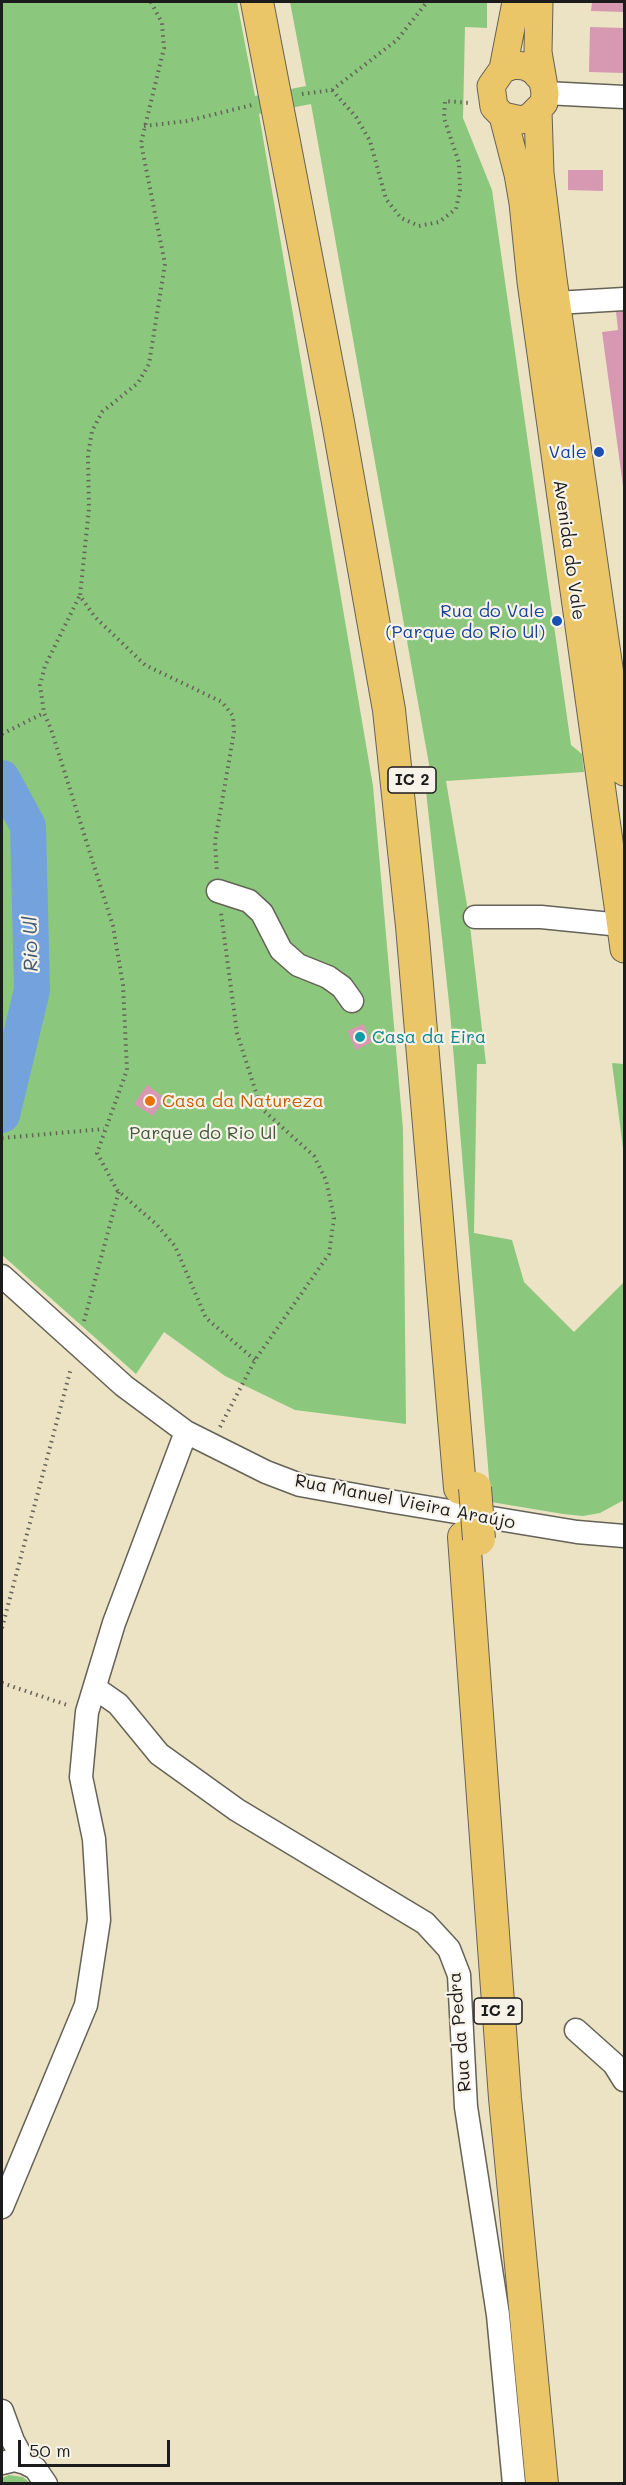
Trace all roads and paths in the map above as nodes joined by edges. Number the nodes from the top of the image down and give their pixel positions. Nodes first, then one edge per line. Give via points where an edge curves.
1 (151, 2) edge
2 (257, 2) edge
3 (274, 2) edge
4 (427, 2) edge
5 (516, 2) edge
6 (539, 2) edge
7 (503, 69) junction
8 (332, 90) junction
9 (302, 94) dead end
10 (542, 95) junction
11 (624, 97) edge
12 (264, 102) dead end
13 (470, 103) dead end
14 (503, 116) junction
15 (144, 126) junction
16 (624, 300) edge
17 (556, 303) junction
18 (80, 596) junction
19 (44, 713) junction
20 (2, 734) edge
21 (624, 759) edge
22 (218, 891) junction
23 (475, 917) dead end
24 (623, 937) edge
25 (352, 1001) dead end
26 (104, 1129) junction
27 (2, 1138) edge
28 (119, 1191) junction
29 (2, 1276) edge
30 (84, 1322) dead end
31 (255, 1360) junction
32 (71, 1368) dead end
33 (186, 1432) junction
34 (215, 1435) dead end
35 (468, 1488) junction
36 (624, 1536) edge
37 (471, 1538) junction
38 (2, 1628) edge
39 (2, 1683) edge
40 (95, 1688) junction
41 (87, 1712) junction
42 (576, 2030) dead end
43 (624, 2080) edge
44 (8, 2174) edge
45 (2, 2207) edge
46 (2, 2411) edge
47 (2, 2463) edge
48 (25, 2463) junction
49 (46, 2484) edge
50 (514, 2484) edge
51 (542, 2484) edge
52 (560, 2484) edge

1 - 15 path via 162,23 164,48
2 - 35 highway, IC 2 via 389,710
3 - 35 highway, IC 2 via 404,708 428,926
4 - 8 path via 397,40
5 - 7 main road, Avenida do Vale
6 - 10 main road, Avenida do Vale
7 - 10 main road via 524,66 533,70
7 - 14 main road, Avenida do Vale via 495,77 490,92 494,107
8 - 9 path
8 - 13 path via 356,117 370,141 387,199 401,218 419,226 439,222 456,209 459,164 444,118 445,101
10 - 11 street
10 - 14 main road via 521,120
10 - 17 main road, Avenida do Vale via 540,173
12 - 15 path via 187,121
14 - 24 main road, Avenida do Vale via 523,203
15 - 18 path via 141,143 165,264 149,364 138,383 102,412 92,431
16 - 17 street
17 - 21 main road, Avenida do Vale
18 - 19 path via 45,666 40,685
18 - 22 path via 95,617 145,664 222,702 233,716 234,732 216,842
19 - 20 path
19 - 26 path via 113,926 123,984 127,1070
22 - 25 street via 249,901 262,913 281,950 298,965 342,987
22 - 31 path via 237,1033 261,1108 314,1156 326,1180 333,1218 329,1254
23 - 24 street via 541,917
26 - 27 path
26 - 28 path via 97,1153
28 - 30 path
28 - 31 path via 175,1246 206,1318
29 - 33 street, Rua Manuel Vieira Araújo via 124,1386
31 - 34 path
32 - 38 path
33 - 36 street, Rua Manuel Vieira Araújo via 266,1473 300,1485 525,1524
33 - 40 street via 114,1623
35 - 37 highway, IC 2, bridge
37 - 51 highway, IC 2 via 505,2098
37 - 52 highway, IC 2
39 - 41 path
40 - 41 street
40 - 50 street, Rua da Pedra via 118,1704 159,1754 237,1810 425,1923 449,1949 459,1975 466,2107 496,2304
41 - 44 street via 81,1777 94,1839 99,1920 86,2005
42 - 43 street via 614,2064
44 - 45 street
46 - 48 street
47 - 48 street
48 - 49 street via 35,2468

